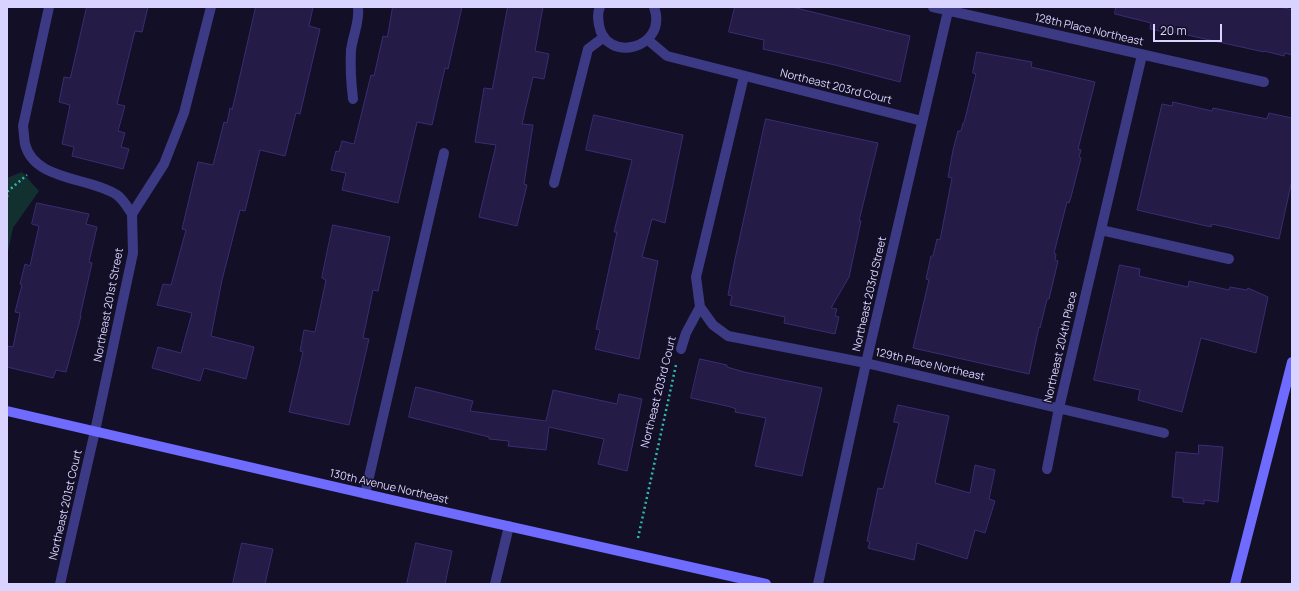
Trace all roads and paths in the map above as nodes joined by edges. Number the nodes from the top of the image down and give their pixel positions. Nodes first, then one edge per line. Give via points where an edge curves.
1 (49, 7) edge
2 (211, 7) edge
3 (358, 7) edge
4 (600, 7) edge
5 (654, 7) edge
6 (933, 7) edge
7 (948, 10) junction
8 (604, 37) junction
9 (648, 40) junction
10 (1142, 55) junction
11 (744, 76) junction
12 (1264, 82) dead end
13 (353, 99) dead end
14 (922, 121) junction
15 (444, 153) dead end
16 (38, 166) junction
17 (554, 183) dead end
18 (7, 197) edge
19 (132, 214) junction
20 (1101, 230) junction
21 (1229, 259) dead end
22 (700, 307) junction
23 (681, 349) joint
24 (1292, 362) edge
25 (866, 363) junction
26 (1059, 408) junction
27 (7, 411) edge
28 (95, 431) junction
29 (1164, 433) dead end
30 (1047, 469) dead end
31 (365, 494) junction
32 (509, 526) junction
33 (635, 554) junction
34 (60, 584) edge
35 (495, 584) edge
36 (766, 584) edge
37 (818, 584) edge
38 (1235, 584) edge

1 - 16 street via 23,126 25,146
2 - 19 street via 184,113 164,164
3 - 13 street via 350,75
4 - 8 street via 599,29
5 - 9 street via 657,23
6 - 7 street, 128th Place Northeast
7 - 10 street, 128th Place Northeast
7 - 14 street, Northeast 203rd Street
8 - 9 street via 611,44 630,48 640,46
8 - 17 street via 588,49
9 - 11 street, Northeast 203rd Court via 667,56
10 - 12 street, 128th Place Northeast
10 - 20 street, Northeast 204th Place
11 - 14 street, Northeast 203rd Court
11 - 22 street via 696,277
14 - 25 street, Northeast 203rd Street
15 - 31 street
16 - 18 path via 8,190
16 - 19 street via 54,174 98,184 119,196
19 - 28 street, Northeast 201st Street via 133,253
20 - 21 street
20 - 26 street, Northeast 204th Place
22 - 23 street, Northeast 203rd Court via 686,333
22 - 25 street, 129th Place Northeast via 712,325 728,336
23 - 33 path, Northeast 203rd Court
24 - 38 street
25 - 26 street, 129th Place Northeast
25 - 37 street, Northeast 203rd Street
26 - 29 street, 129th Place Northeast
26 - 30 street, Northeast 204th Place
27 - 28 street, 130th Avenue Northeast
28 - 31 street, 130th Avenue Northeast
28 - 34 street, Northeast 201st Court
31 - 32 street, 130th Avenue Northeast
32 - 33 street, 130th Avenue Northeast
32 - 35 street
33 - 36 street, 130th Avenue Northeast

